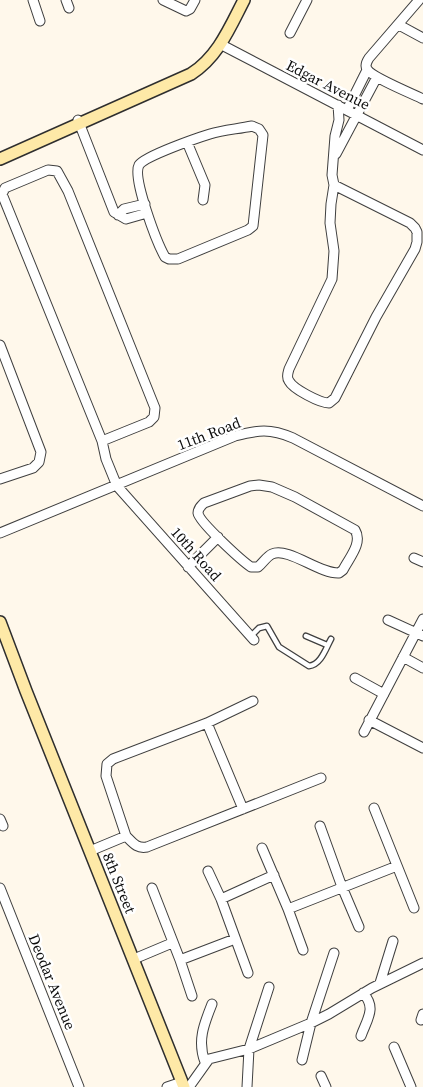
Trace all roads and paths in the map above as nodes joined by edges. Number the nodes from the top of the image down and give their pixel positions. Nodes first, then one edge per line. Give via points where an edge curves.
1 (33, 0) edge
2 (163, 0) edge
3 (195, 0) edge
4 (244, 0) edge
5 (307, 0) edge
6 (419, 0) edge
7 (40, 21) dead end
8 (398, 25) junction
9 (290, 33) dead end
10 (423, 38) edge
11 (220, 44) junction
12 (368, 70) junction
13 (377, 77) junction
14 (423, 99) edge
15 (338, 105) junction
16 (347, 110) junction
17 (356, 115) junction
18 (79, 122) junction
19 (187, 142) junction
20 (423, 150) edge
21 (0, 151) edge
22 (334, 158) junction
23 (0, 159) edge
24 (334, 185) junction
25 (203, 200) dead end
26 (146, 208) junction
27 (0, 345) edge
28 (102, 441) junction
29 (0, 479) edge
30 (117, 486) junction
31 (423, 506) edge
32 (0, 533) edge
33 (218, 537) junction
34 (414, 558) dead end
35 (423, 562) edge
36 (188, 567) junction
37 (423, 619) edge
38 (388, 620) dead end
39 (0, 622) edge
40 (419, 634) edge
41 (306, 636) dead end
42 (0, 638) edge
43 (252, 638) joint
44 (331, 639) dead end
45 (327, 645) junction
46 (403, 657) junction
47 (423, 668) edge
48 (355, 678) dead end
49 (26, 691) junction
50 (384, 694) junction
51 (253, 701) dead end
52 (369, 720) junction
53 (207, 722) junction
54 (364, 732) dead end
55 (423, 748) edge
56 (321, 778) dead end
57 (374, 808) dead end
58 (243, 809) junction
59 (320, 826) dead end
60 (126, 836) junction
61 (262, 848) dead end
62 (90, 851) junction
63 (397, 866) junction
64 (208, 871) dead end
65 (274, 875) junction
66 (342, 887) junction
67 (0, 888) edge
68 (152, 888) dead end
69 (221, 899) junction
70 (414, 908) dead end
71 (288, 910) junction
72 (359, 927) dead end
73 (235, 940) junction
74 (393, 942) dead end
75 (172, 943) junction
76 (303, 950) dead end
77 (334, 952) dead end
78 (134, 959) junction
79 (180, 960) junction
80 (423, 963) edge
81 (248, 973) dead end
82 (380, 983) junction
83 (269, 987) dead end
84 (363, 993) junction
85 (192, 996) dead end
86 (212, 1004) dead end
87 (312, 1023) junction
88 (361, 1036) dead end
89 (394, 1047) dead end
90 (249, 1049) junction
91 (302, 1060) dead end
92 (205, 1062) junction
93 (321, 1076) dead end
94 (185, 1085) edge
95 (79, 1087) edge
96 (167, 1087) edge
97 (247, 1087) edge
98 (326, 1087) edge
99 (411, 1087) edge

1 - 7 street
2 - 3 street via 186,11
4 - 11 street
5 - 9 street
6 - 8 street
8 - 10 street
8 - 12 street via 369,58
11 - 15 street, Edgar Avenue
11 - 18 street via 207,63 192,74
12 - 13 street
12 - 16 street
13 - 14 street
13 - 17 street
15 - 16 street, Edgar Avenue
15 - 22 street
16 - 17 street, Edgar Avenue
17 - 20 street, Edgar Avenue
17 - 22 street
18 - 21 street
18 - 23 street
18 - 26 street via 113,210 118,215 124,209
19 - 25 street via 205,185
19 - 26 street via 146,158 139,166 137,178
19 - 26 street via 233,129 252,126 261,130 253,226 174,260 164,254
22 - 24 street
24 - 24 street via 330,223 334,251 332,279 287,378 305,393 329,403 335,398 418,238 416,228 410,224
27 - 29 street via 40,452 39,462 33,468
28 - 28 street, 10th Road via 2,194 5,188 48,170 58,172 68,191 155,408 154,417 149,422
28 - 30 street, 10th Road
30 - 31 street, 11th Road via 235,436 273,431 293,438
30 - 32 street, 11th Road
30 - 36 street, 10th Road
33 - 33 street via 203,522 199,508 204,503 258,484 295,497 350,526 359,541 342,570 334,574 293,556 276,553 258,567 251,567
33 - 36 street
34 - 35 street
36 - 43 street, 10th Road
37 - 40 street
38 - 40 street
39 - 49 street, 8th Street
40 - 46 street
41 - 45 lane
42 - 49 street, 8th Street
43 - 45 lane via 259,628 267,626 278,647 309,666 318,662
44 - 45 lane
46 - 47 street
46 - 50 street
48 - 50 street
49 - 62 street, 8th Street
50 - 52 street
51 - 53 street
52 - 54 street
52 - 55 street
53 - 58 street
53 - 60 street via 107,764 106,776
56 - 58 street
57 - 63 street
58 - 60 street via 148,847 138,847
59 - 66 street
60 - 62 street
61 - 65 street
62 - 78 street, 8th Street
63 - 66 street
63 - 70 street
64 - 69 street
65 - 69 street
65 - 71 street
66 - 71 street
66 - 72 street
67 - 95 street, Deodar Avenue
68 - 75 street
69 - 73 street
71 - 76 street
73 - 79 street
73 - 81 street
74 - 82 street
75 - 78 street
75 - 79 street
77 - 87 street
78 - 94 street, 8th Street
79 - 85 street
80 - 82 street
82 - 84 street
83 - 90 street
84 - 87 street
84 - 88 street via 371,1009
86 - 92 street via 201,1035
87 - 90 street
87 - 91 street
89 - 99 street
90 - 92 street
90 - 97 street
92 - 94 street
93 - 98 street
94 - 96 street

